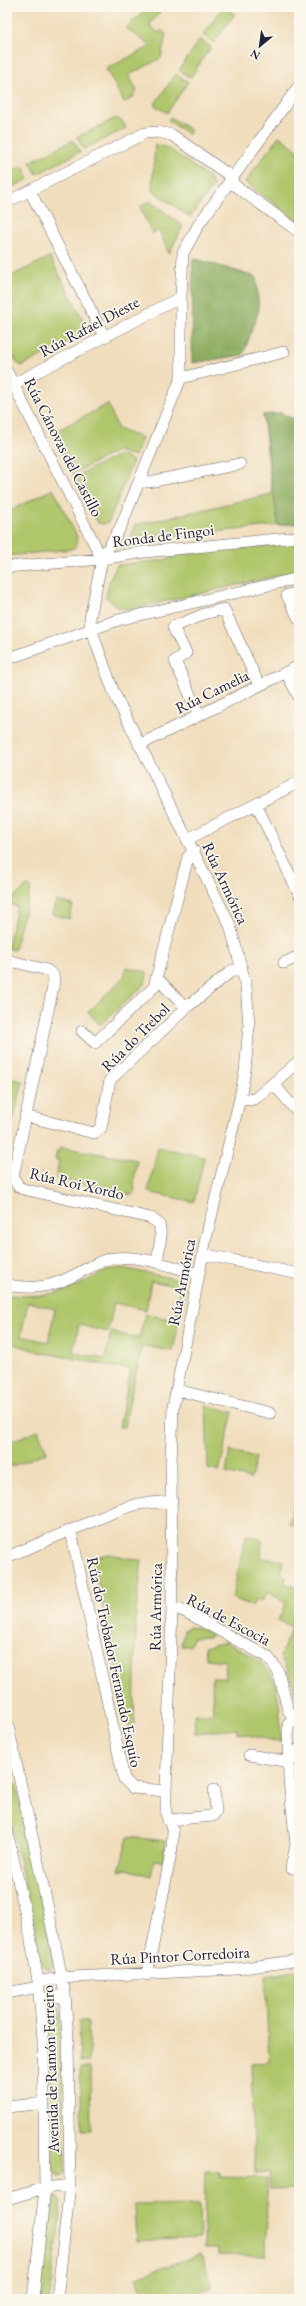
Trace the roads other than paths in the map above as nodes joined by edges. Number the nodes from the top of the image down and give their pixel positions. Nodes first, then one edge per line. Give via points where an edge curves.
1 (299, 86) edge
2 (232, 180) junction
3 (30, 191) junction
4 (7, 202) edge
5 (299, 232) edge
6 (181, 297) junction
7 (104, 336) junction
8 (284, 352) dead end
9 (7, 372) edge
10 (181, 378) junction
11 (10, 385) edge
12 (240, 464) dead end
13 (140, 480) junction
14 (299, 537) edge
15 (102, 559) junction
16 (7, 567) edge
17 (299, 578) edge
18 (299, 592) edge
19 (299, 619) edge
20 (91, 629) junction
21 (7, 659) edge
22 (299, 666) edge
23 (286, 672) junction
24 (260, 685) junction
25 (299, 697) edge
26 (199, 715) junction
27 (139, 745) junction
28 (299, 782) edge
29 (256, 804) junction
30 (188, 839) junction
31 (194, 851) junction
32 (296, 882) edge
33 (299, 894) edge
34 (299, 956) edge
35 (7, 960) edge
36 (284, 963) dead end
37 (242, 969) junction
38 (156, 977) junction
39 (186, 1008) junction
40 (82, 1030) dead end
41 (299, 1061) edge
42 (273, 1083) junction
43 (240, 1098) junction
44 (299, 1114) edge
45 (25, 1116) junction
46 (203, 1254) junction
47 (157, 1263) junction
48 (199, 1274) junction
49 (299, 1274) edge
50 (7, 1285) edge
51 (176, 1390) junction
52 (270, 1413) dead end
53 (172, 1500) junction
54 (71, 1531) junction
55 (7, 1557) edge
56 (172, 1608) junction
57 (296, 1721) edge
58 (7, 1722) edge
59 (299, 1749) edge
60 (249, 1755) dead end
61 (290, 1762) junction
62 (11, 1764) edge
63 (214, 1790) dead end
64 (166, 1791) junction
65 (168, 1820) junction
66 (7, 1831) edge
67 (291, 1868) dead end
68 (299, 1960) edge
69 (146, 1975) junction
70 (62, 1978) junction
71 (39, 1989) junction
72 (7, 1992) edge
73 (65, 1994) junction
74 (44, 2103) junction
75 (7, 2107) edge
76 (70, 2185) junction
77 (44, 2188) junction
78 (7, 2199) edge
79 (33, 2299) edge
80 (57, 2299) edge

1 - 2 street
2 - 3 street via 172,135 158,132 130,138
2 - 5 street
2 - 6 street via 199,224 183,253
3 - 4 street
3 - 7 street
6 - 7 street, Rúa Rafael Dieste
6 - 10 street
7 - 11 street, Rúa Rafael Dieste
8 - 10 street
9 - 11 street, Rúa Cánovas del Castillo
10 - 13 street
11 - 15 street, Rúa Cánovas del Castillo
12 - 13 street via 149,482
13 - 15 street via 121,526
14 - 15 street, Ronda de Fingoi via 144,552
15 - 16 street
15 - 20 street, Ronda de Fingoi via 90,618
17 - 20 street via 118,620
18 - 19 street via 287,595
20 - 21 street
20 - 27 street, Rúa Armórica via 114,693
22 - 23 street, Rúa Camelia
23 - 24 street, Rúa Camelia
23 - 25 street
24 - 26 street, Rúa Camelia
24 - 26 street via 224,609 173,627 186,653 175,660
26 - 27 street, Rúa Camelia
27 - 30 street, Rúa Armórica
28 - 29 street
29 - 30 street
29 - 32 street
30 - 31 street, Rúa Armórica
31 - 37 street, Rúa Armórica via 230,925
31 - 38 street via 188,857
32 - 33 street
34 - 36 street
35 - 45 street, Rúa Roi Xordo via 47,970 53,975 54,982
37 - 39 street, Rúa do Trebol via 229,973
37 - 43 street, Rúa Armórica via 246,986 248,1025 245,1071
38 - 39 street
38 - 40 street via 154,987 95,1043
39 - 45 street, Rúa do Trebol via 110,1080 101,1128 94,1133
41 - 42 street
42 - 43 street via 256,1098
42 - 44 street
43 - 46 street, Rúa Armórica
45 - 47 street, Rúa Roi Xordo via 13,1177 18,1186 152,1218 159,1224 162,1236
46 - 48 street, Rúa Armórica
46 - 49 street
47 - 48 street
47 - 50 street via 133,1258 113,1258 60,1283 38,1288
48 - 51 street, Rúa Armórica
51 - 52 street
51 - 53 street, Rúa Armórica via 173,1407
53 - 54 street via 138,1504
53 - 56 street, Rúa Armórica
54 - 55 street
54 - 64 street, Rúa do Trobador Fernando Esquío via 124,1779 133,1788
56 - 57 street, Rúa de Escocia via 184,1611 268,1657 278,1671 288,1710
56 - 64 street, Rúa Armórica
57 - 61 street via 288,1725
58 - 62 street, Avenida de Ramón Ferreiro
59 - 61 street
60 - 61 street
61 - 67 street via 289,1780 296,1845
62 - 70 street, Avenida de Ramón Ferreiro
63 - 65 street via 214,1816
64 - 65 street, Rúa Armórica
65 - 69 street, Rúa Armórica via 173,1831 172,1848
66 - 71 street, Avenida de Ramón Ferreiro via 23,1899
68 - 69 street, Rúa Pintor Corredoira via 237,1970
69 - 70 street, Rúa Pintor Corredoira
70 - 71 street, Rúa Pintor Corredoira
70 - 73 street, Avenida de Ramón Ferreiro
71 - 72 street
71 - 73 street via 53,1998
71 - 74 street, Avenida de Ramón Ferreiro via 44,2039
73 - 76 street, Avenida de Ramón Ferreiro
74 - 75 street
74 - 77 street, Avenida de Ramón Ferreiro
76 - 77 street
76 - 80 street, Avenida de Ramón Ferreiro
77 - 78 street
77 - 79 street, Avenida de Ramón Ferreiro

